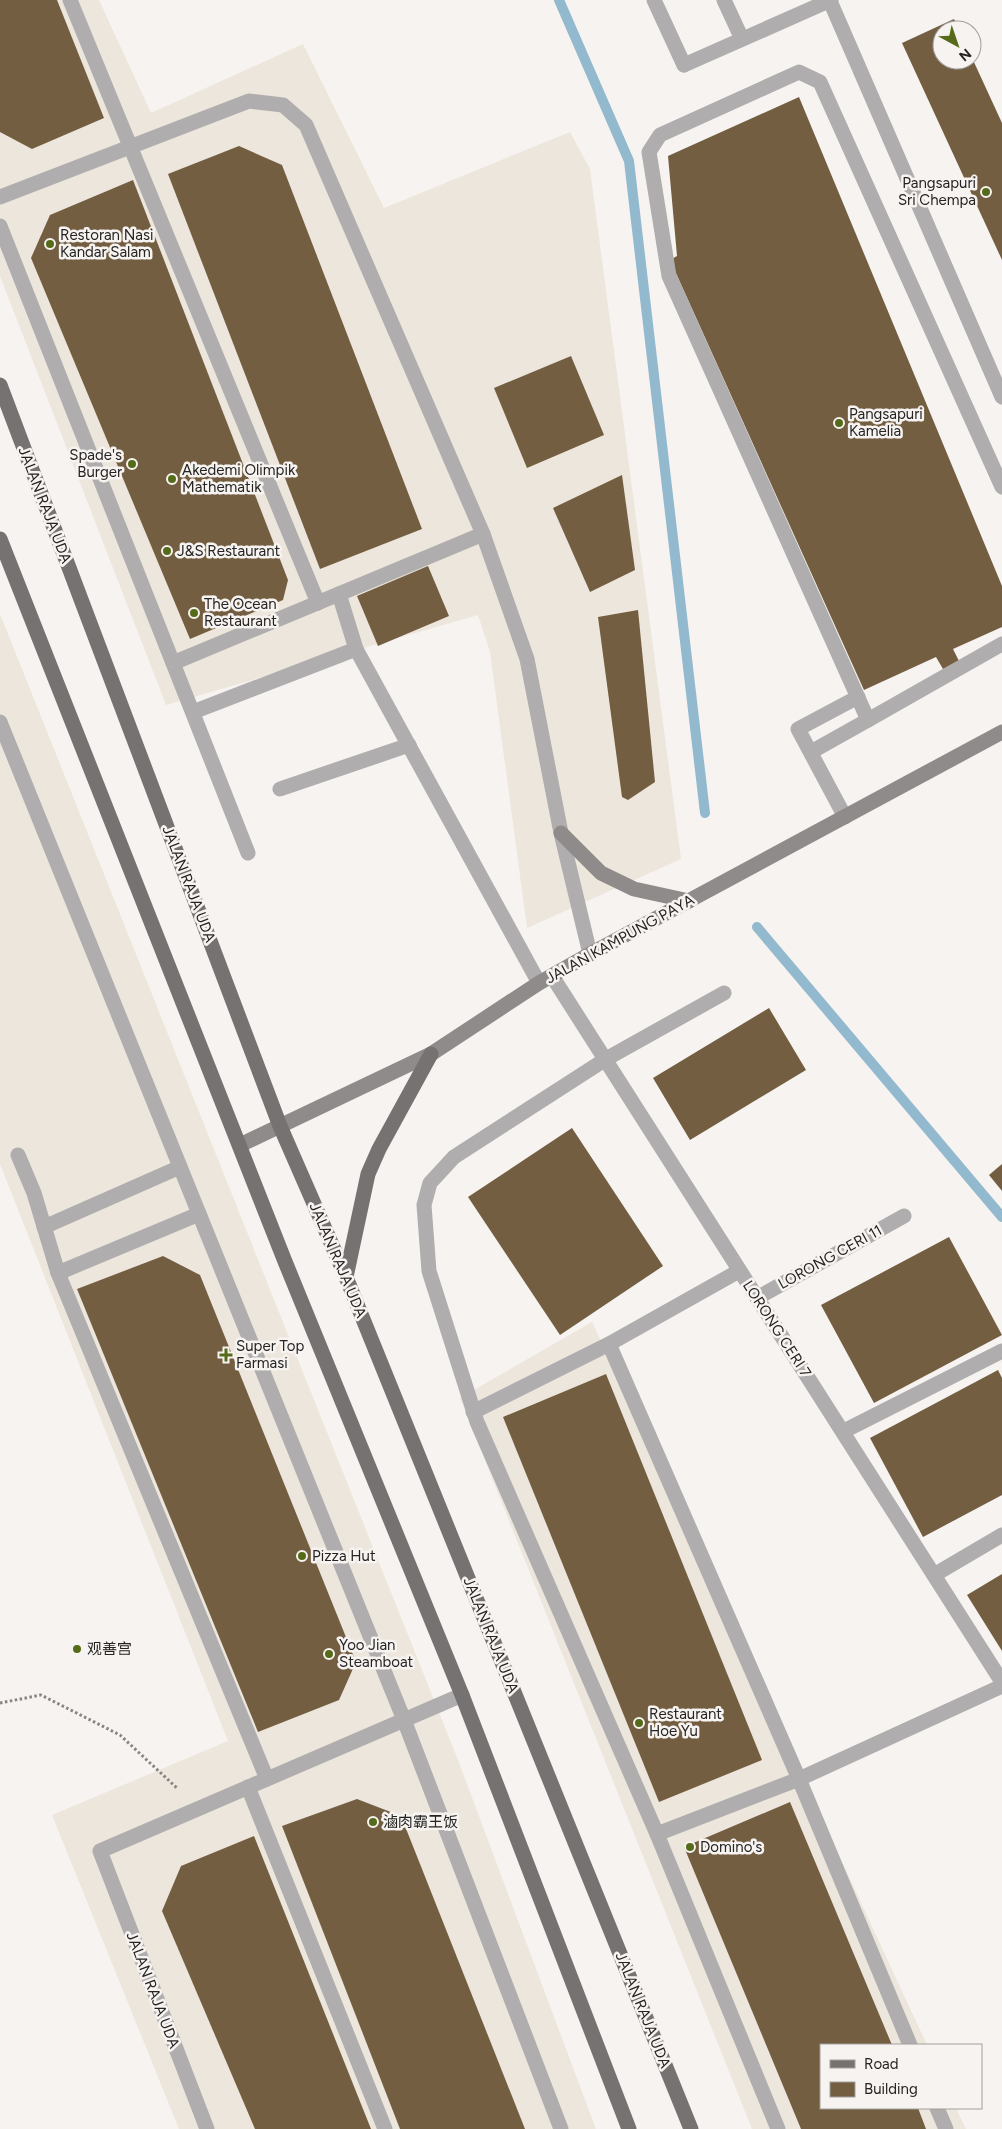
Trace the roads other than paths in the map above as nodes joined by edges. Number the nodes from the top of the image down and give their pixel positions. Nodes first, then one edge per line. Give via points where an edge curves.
1 (70, 0) edge
2 (654, 0) edge
3 (724, 0) edge
4 (831, 0) edge
5 (742, 39) junction
6 (129, 147) junction
7 (0, 197) edge
8 (0, 226) edge
9 (0, 385) edge
10 (1002, 396) edge
11 (1002, 487) edge
12 (484, 534) junction
13 (0, 539) edge
14 (339, 594) junction
15 (318, 602) junction
16 (1002, 644) edge
17 (356, 650) junction
18 (173, 663) junction
19 (858, 697) junction
20 (193, 712) junction
21 (868, 720) junction
22 (0, 722) edge
23 (1002, 732) edge
24 (3, 738) edge
25 (409, 745) junction
26 (811, 752) junction
27 (280, 789) dead end
28 (845, 817) junction
29 (561, 833) junction
30 (248, 853) dead end
31 (689, 901) junction
32 (590, 954) junction
33 (546, 980) junction
34 (724, 993) dead end
35 (431, 1054) junction
36 (606, 1059) junction
37 (280, 1126) junction
38 (240, 1145) junction
39 (18, 1155) dead end
40 (180, 1167) junction
41 (199, 1214) junction
42 (904, 1216) dead end
43 (44, 1227) junction
44 (739, 1271) junction
45 (58, 1273) junction
46 (346, 1277) junction
47 (757, 1298) junction
48 (609, 1344) junction
49 (1002, 1351) edge
50 (473, 1412) junction
51 (844, 1431) junction
52 (1002, 1535) edge
53 (934, 1575) junction
54 (1002, 1682) edge
55 (1002, 1686) edge
56 (462, 1695) junction
57 (404, 1720) junction
58 (267, 1779) junction
59 (799, 1779) junction
60 (248, 1787) junction
61 (658, 1834) junction
62 (910, 2044) edge
63 (937, 2109) edge
64 (206, 2129) edge
65 (385, 2129) edge
66 (561, 2129) edge
67 (628, 2129) edge
68 (692, 2129) edge
69 (778, 2129) edge
70 (946, 2129) edge

1 - 6 street
2 - 5 street via 684,65
3 - 5 street
4 - 5 street
4 - 10 street
6 - 7 street
6 - 12 street via 249,101 283,105 306,125
6 - 15 street
8 - 18 street
9 - 37 main road, JALAN RAJA UDA
11 - 19 street via 820,82 799,72 660,135 649,152 669,276
12 - 14 street
12 - 29 street via 527,660
13 - 38 main road
14 - 15 street
14 - 17 street, LORONG CERI 7
15 - 18 street
16 - 21 street
17 - 20 street
17 - 25 street, LORONG CERI 7
18 - 20 street
19 - 21 street
19 - 26 street via 798,728
20 - 30 street
21 - 26 street
22 - 24 street
23 - 28 street, JALAN KAMPUNG PAYA
24 - 40 street
25 - 27 street
25 - 33 street, LORONG CERI 7
26 - 28 street
28 - 31 street, JALAN KAMPUNG PAYA
29 - 31 street via 601,873 634,888
29 - 32 street
31 - 32 street, JALAN KAMPUNG PAYA
32 - 33 street, JALAN KAMPUNG PAYA
33 - 35 street, JALAN KAMPUNG PAYA
33 - 36 street, LORONG CERI 7
34 - 36 street
35 - 37 street, JALAN KAMPUNG PAYA
35 - 46 main road via 378,1149 368,1174
36 - 44 street, LORONG CERI 7
36 - 50 street via 454,1156 430,1183 424,1205 429,1271
37 - 38 street, JALAN KAMPUNG PAYA
37 - 46 main road, JALAN RAJA UDA
38 - 56 main road
39 - 43 street
40 - 41 street
40 - 43 street
41 - 45 street
41 - 57 street
42 - 47 street, LORONG CERI 11
43 - 45 street
44 - 47 street, LORONG CERI 7
44 - 48 street
45 - 58 street
46 - 68 main road, JALAN RAJA UDA
47 - 51 street, LORONG CERI 7
48 - 50 street
48 - 59 street
49 - 51 street
50 - 61 street
51 - 53 street, LORONG CERI 7
52 - 53 street
53 - 54 street, LORONG CERI 7
55 - 59 street
56 - 57 street
56 - 67 main road
57 - 58 street
57 - 66 street
58 - 60 street
59 - 61 street
59 - 62 street
60 - 64 street, JALAN RAJA UDA via 100,1851
60 - 65 street
61 - 69 street
63 - 70 street

